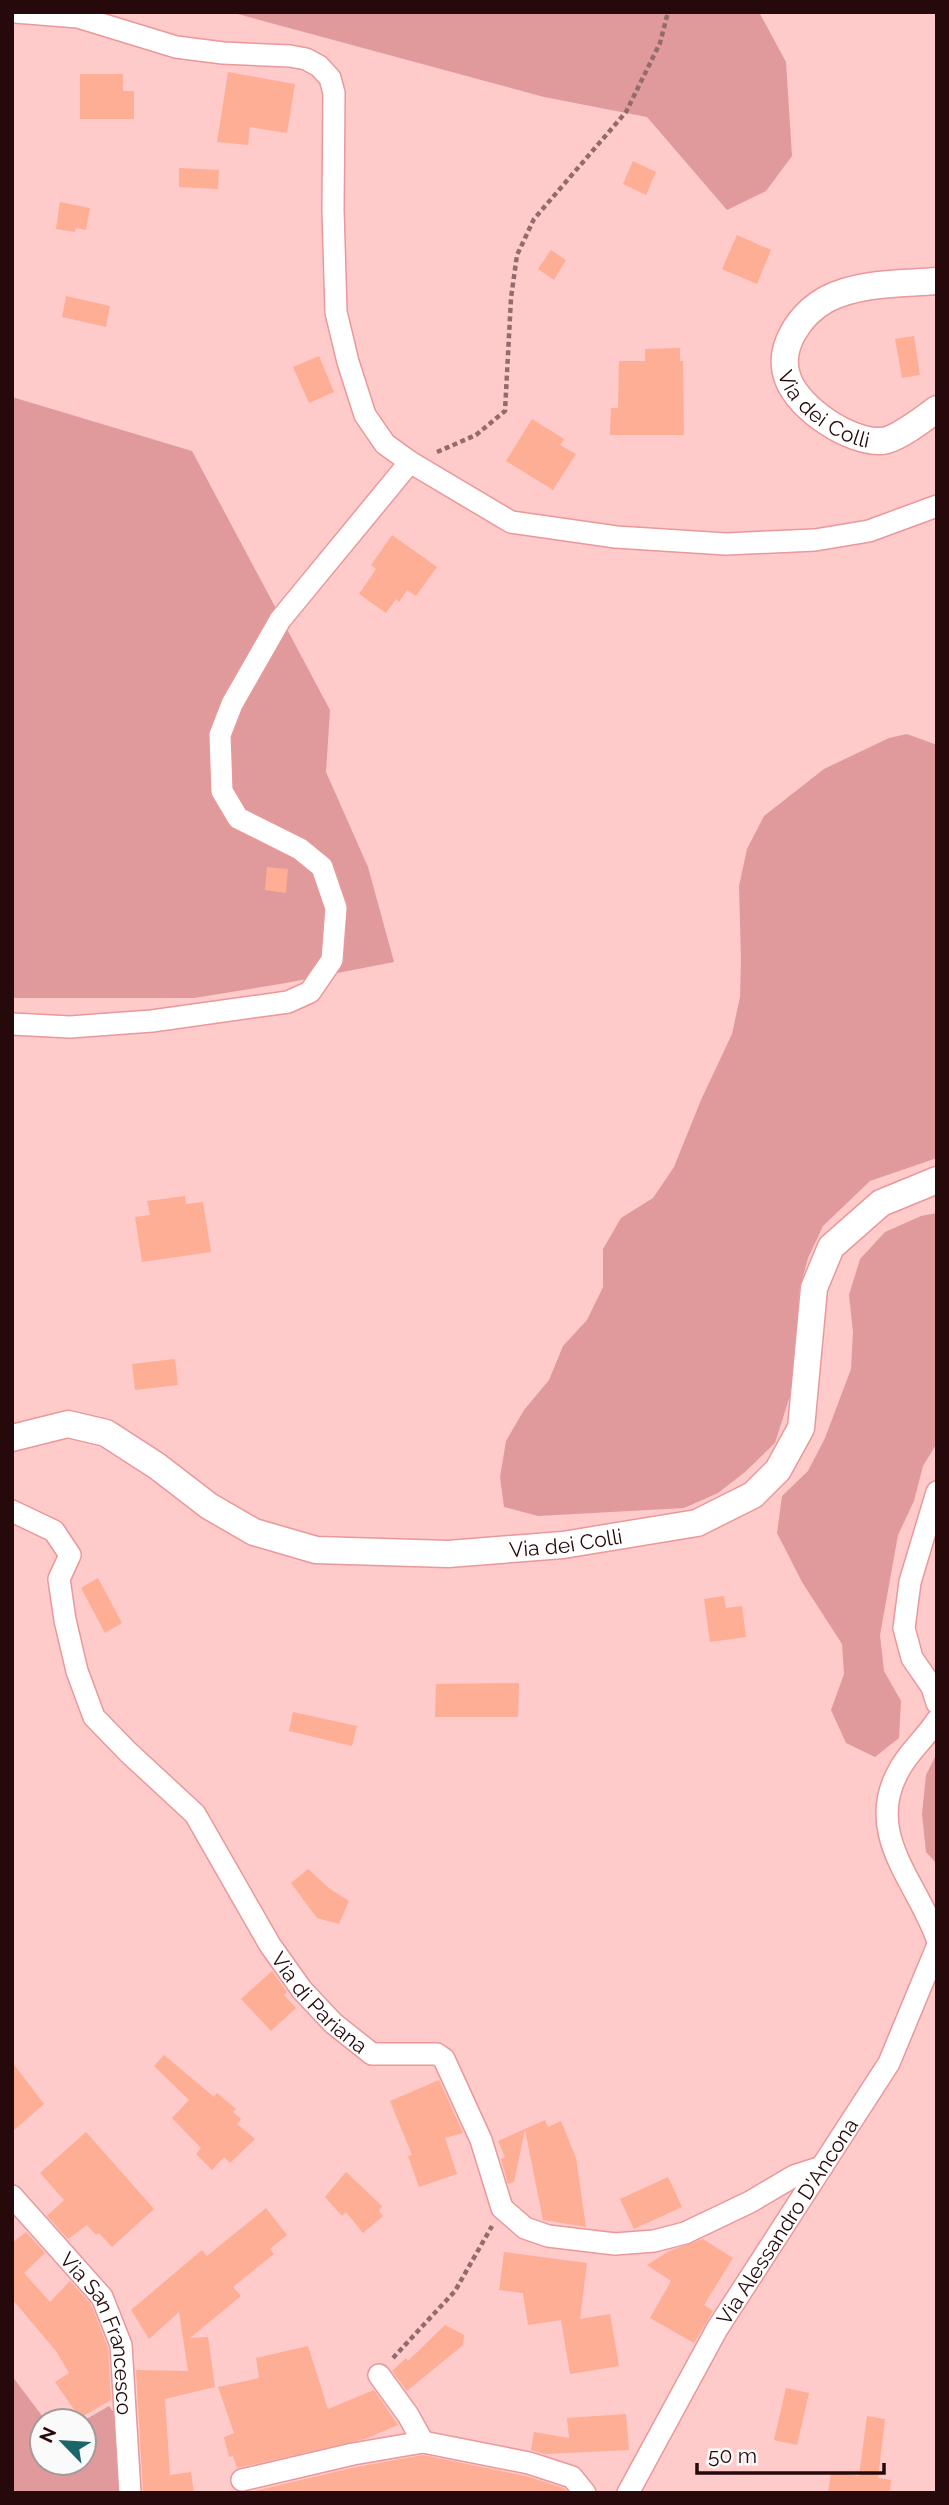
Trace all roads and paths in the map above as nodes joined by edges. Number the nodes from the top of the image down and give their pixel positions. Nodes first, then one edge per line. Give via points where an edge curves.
1 (15, 12) edge
2 (668, 12) edge
3 (937, 281) edge
4 (937, 409) edge
5 (410, 462) junction
6 (937, 506) edge
7 (12, 1024) edge
8 (937, 1180) edge
9 (12, 1438) edge
10 (937, 1492) edge
11 (12, 1511) edge
12 (937, 1703) edge
13 (937, 1720) edge
14 (937, 1939) edge
15 (937, 1947) edge
16 (822, 2166) junction
17 (12, 2196) edge
18 (502, 2208) junction
19 (379, 2375) joint
20 (423, 2442) junction
21 (243, 2480) dead end
22 (130, 2493) edge
23 (585, 2493) edge
24 (628, 2493) edge

1 - 5 street via 78,17 176,47 306,59 330,78 334,93 336,312 365,415 385,444
2 - 5 path via 660,43 626,112 534,219 517,255 505,411 476,435
3 - 4 street, Via dei Colli via 863,287 826,300 800,321 785,348 788,379 810,410 843,432 884,441
5 - 6 street via 511,523 616,537 726,544 815,540 869,531
5 - 7 street via 280,620 232,704 220,735 222,791 238,818 300,849 322,867 336,908 332,960 310,992 288,1002 152,1021 70,1027
8 - 9 street, Via dei Colli via 881,1203 831,1247 814,1288 801,1428 778,1470 753,1495 697,1523 563,1545 448,1554 316,1550 254,1532 106,1433 68,1424
10 - 12 street via 910,1582 904,1628 912,1658
11 - 18 street, Via di Pariana via 54,1531 70,1555 59,1579 65,1620 94,1717 195,1814 270,1945 333,2023 372,2053 438,2054 444,2059 481,2140
13 - 14 street via 897,1773 886,1811 895,1852
15 - 16 street, Via Alessandro D'Ancona via 889,2063
16 - 18 street via 793,2176 685,2233 654,2241 615,2244 548,2236 525,2228
16 - 24 street, Via Alessandro D'Ancona via 717,2329
17 - 22 street, Via San Francesco via 102,2297 121,2345
18 - 19 path via 456,2291
19 - 20 street
20 - 21 street
20 - 23 street via 529,2463 572,2477

